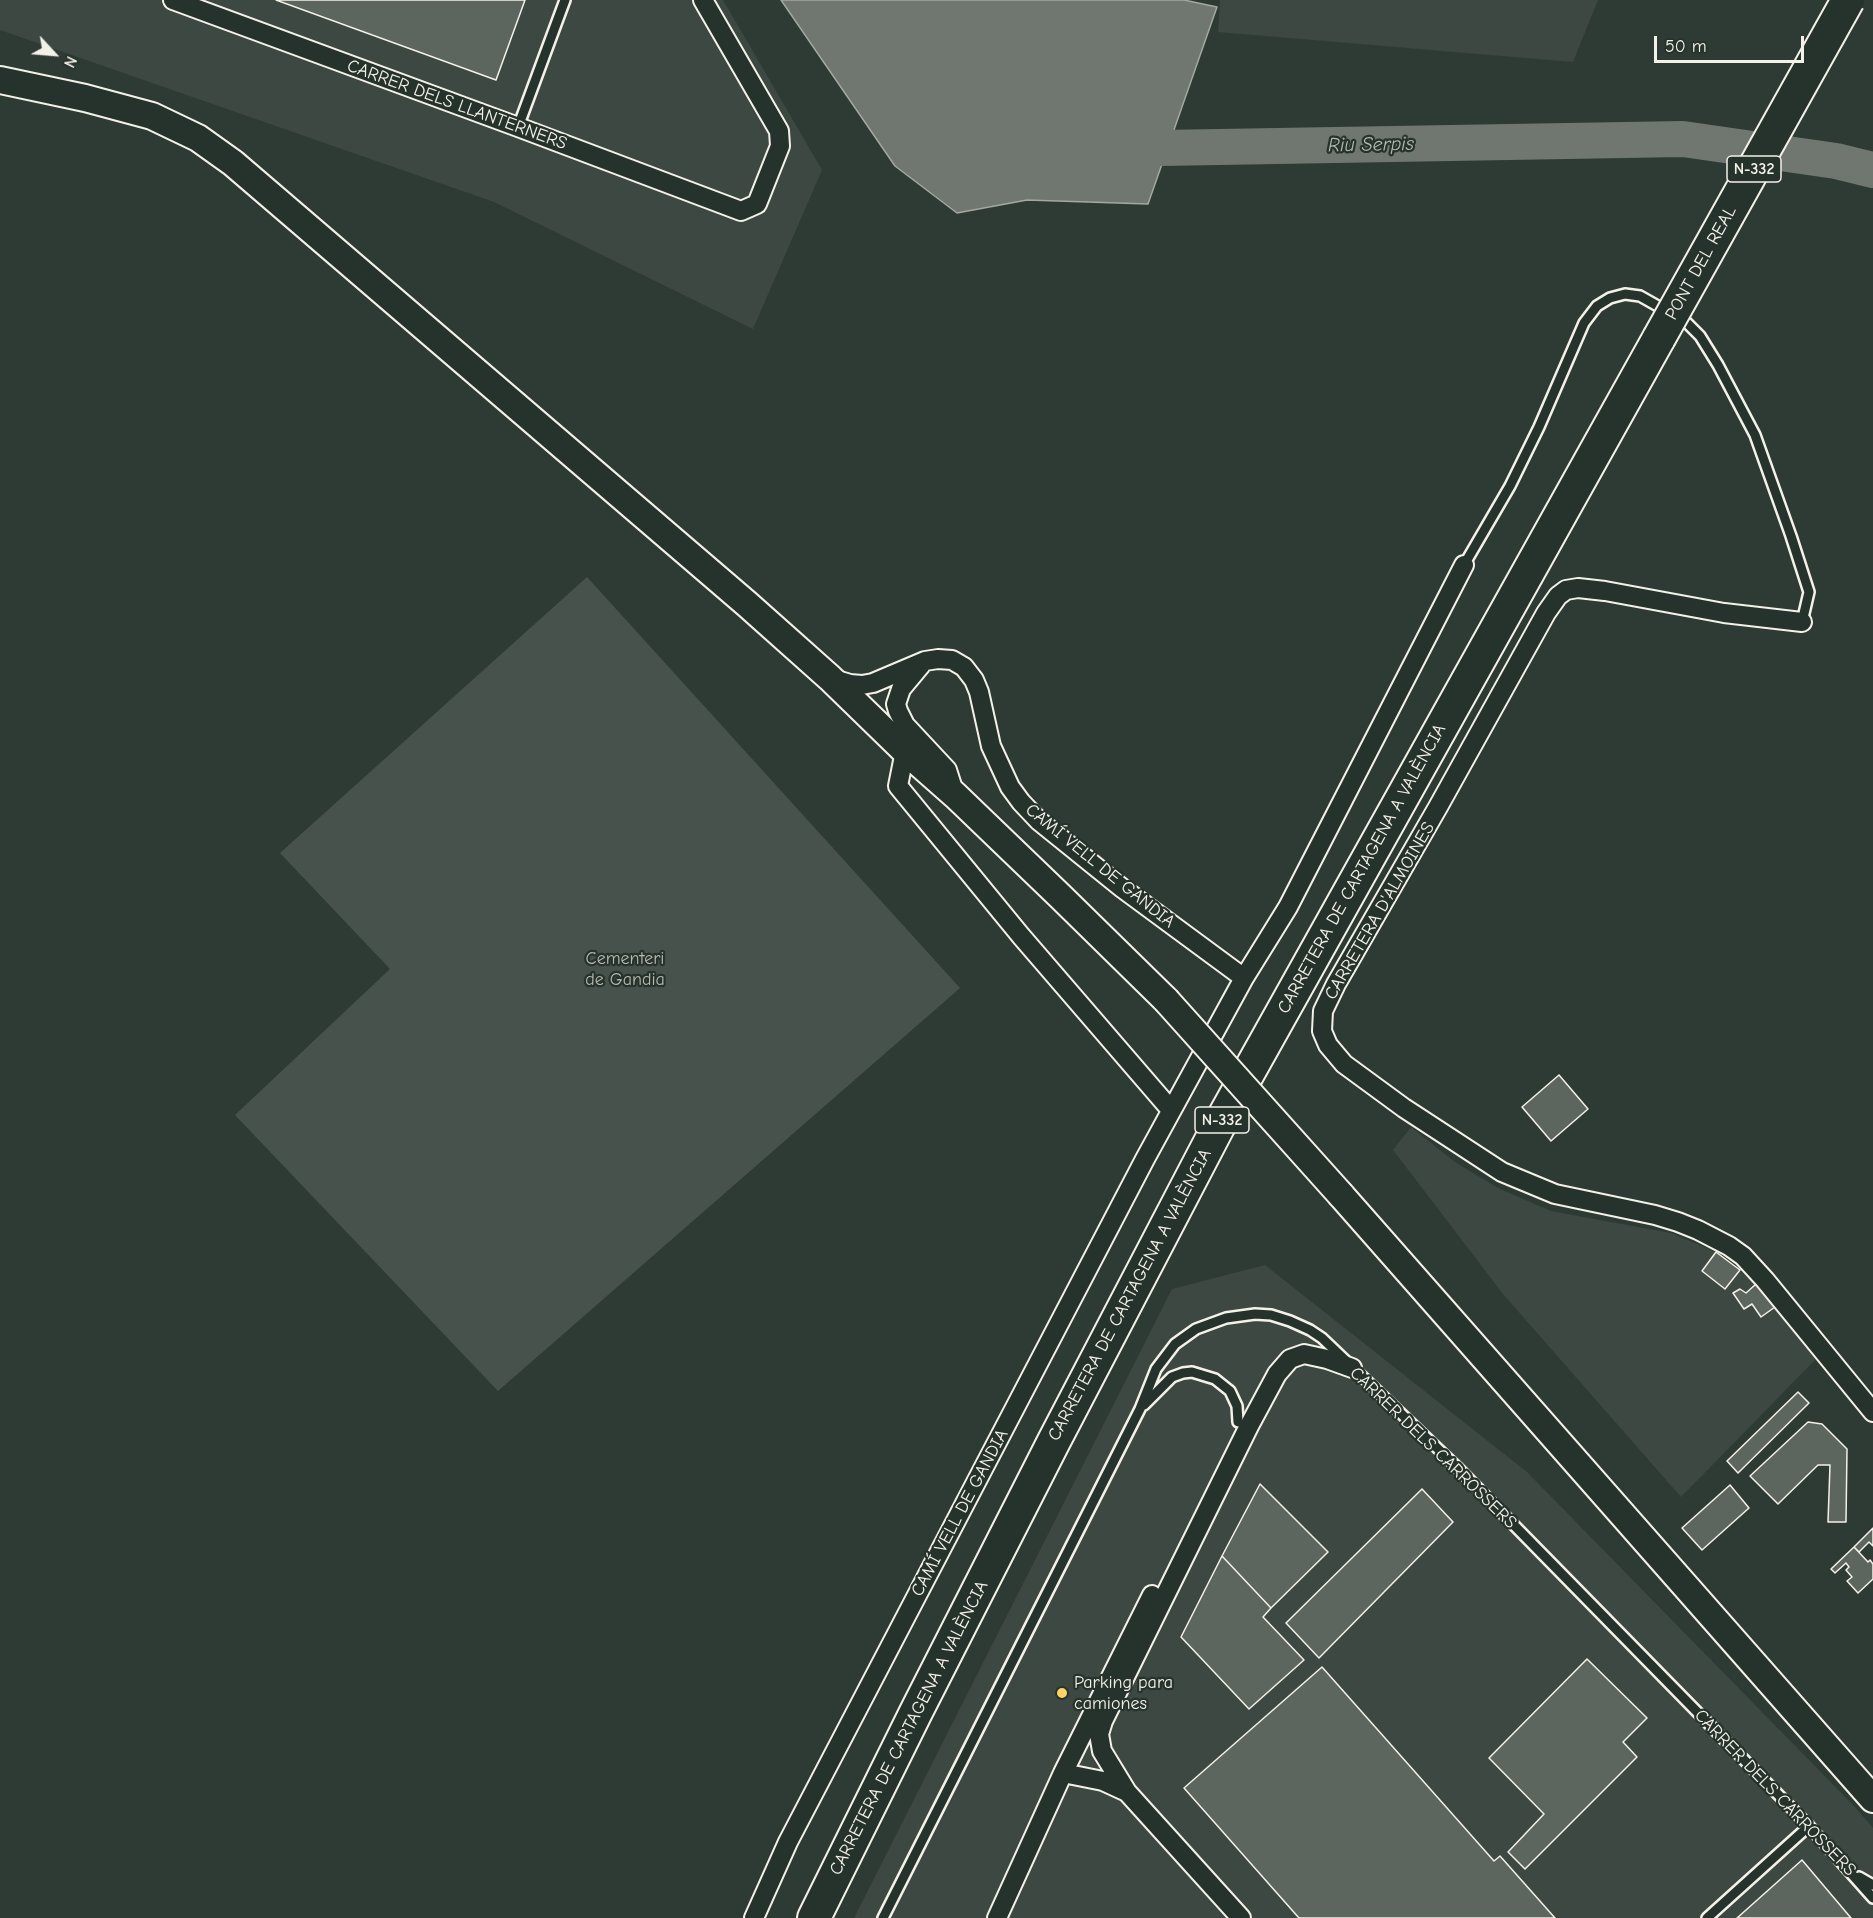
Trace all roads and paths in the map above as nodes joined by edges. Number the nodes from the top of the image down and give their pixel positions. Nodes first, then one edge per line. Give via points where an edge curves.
1 (173, 0) edge
2 (565, 0) edge
3 (703, 0) edge
4 (1848, 0) edge
5 (197, 4) edge
6 (0, 80) edge
7 (518, 127) junction
8 (1659, 338) joint
9 (1464, 565) joint
10 (1802, 622) joint
11 (925, 662) junction
12 (830, 678) junction
13 (905, 751) junction
14 (956, 796) junction
15 (1244, 978) junction
16 (1170, 1110) junction
17 (1352, 1368) junction
18 (1140, 1409) junction
19 (1873, 1412) edge
20 (1238, 1422) joint
21 (1063, 1773) junction
22 (1127, 1792) junction
23 (1873, 1799) edge
24 (1809, 1826) junction
25 (1849, 1871) junction
26 (1873, 1886) edge
27 (1873, 1898) edge
28 (754, 1918) edge
29 (814, 1918) edge
30 (883, 1918) edge
31 (997, 1918) edge
32 (1240, 1918) edge
33 (1707, 1918) edge

1 - 5 street, CARRER DELS LLANTERNERS
2 - 7 lane
3 - 7 street, CARRER DELS LLANTERNERS via 779,131 780,146 757,204 741,212
4 - 8 highway, PONT DEL REAL / N-332, bridge
5 - 7 street, CARRER DELS LLANTERNERS
6 - 12 main road via 152,116 198,138 233,163
8 - 29 highway, CARRETERA DE CARTAGENA A VALÈNCIA / N-332 via 1218,1127 1053,1443
9 - 10 lane via 1510,486 1584,323 1597,306 1610,298 1640,296 1686,322 1700,336 1755,435 1809,592
9 - 15 street, CAMÍ VELL DE GANDIA via 1288,906
10 - 19 street, CARRETERA D'ALMOINES via 1578,588 1558,596 1336,984 1323,1011 1322,1031 1344,1064 1502,1172 1555,1194 1678,1222 1729,1246 1765,1280
11 - 12 street, CAMÍ VELL DE GANDIA via 862,685
11 - 14 street via 901,689 896,704 905,726 947,770
11 - 15 street, CAMÍ VELL DE GANDIA via 951,660 964,667 974,680 991,746 1004,775 1010,788 1039,821
12 - 13 main road
13 - 14 main road
13 - 16 street via 897,786
14 - 23 main road, bridge via 1166,1000
15 - 16 street, CAMÍ VELL DE GANDIA
16 - 28 street, CAMÍ VELL DE GANDIA via 788,1842
17 - 18 lane via 1322,1338 1290,1321 1255,1314 1226,1318 1196,1329 1174,1344 1156,1369
17 - 22 street, CARRER DELS CARROSSERS via 1304,1354 1290,1359 1277,1374 1103,1721 1099,1734 1102,1751
17 - 24 lane, CARRER DELS CARROSSERS via 1457,1467
18 - 20 lane via 1172,1377 1192,1372 1215,1379 1230,1391 1237,1406
18 - 30 lane
20 - 21 street
21 - 22 street via 1103,1781
21 - 31 street
22 - 32 street
24 - 25 lane, CARRER DELS CARROSSERS
24 - 33 lane
25 - 26 lane
25 - 27 lane, CARRER DELS CARROSSERS

